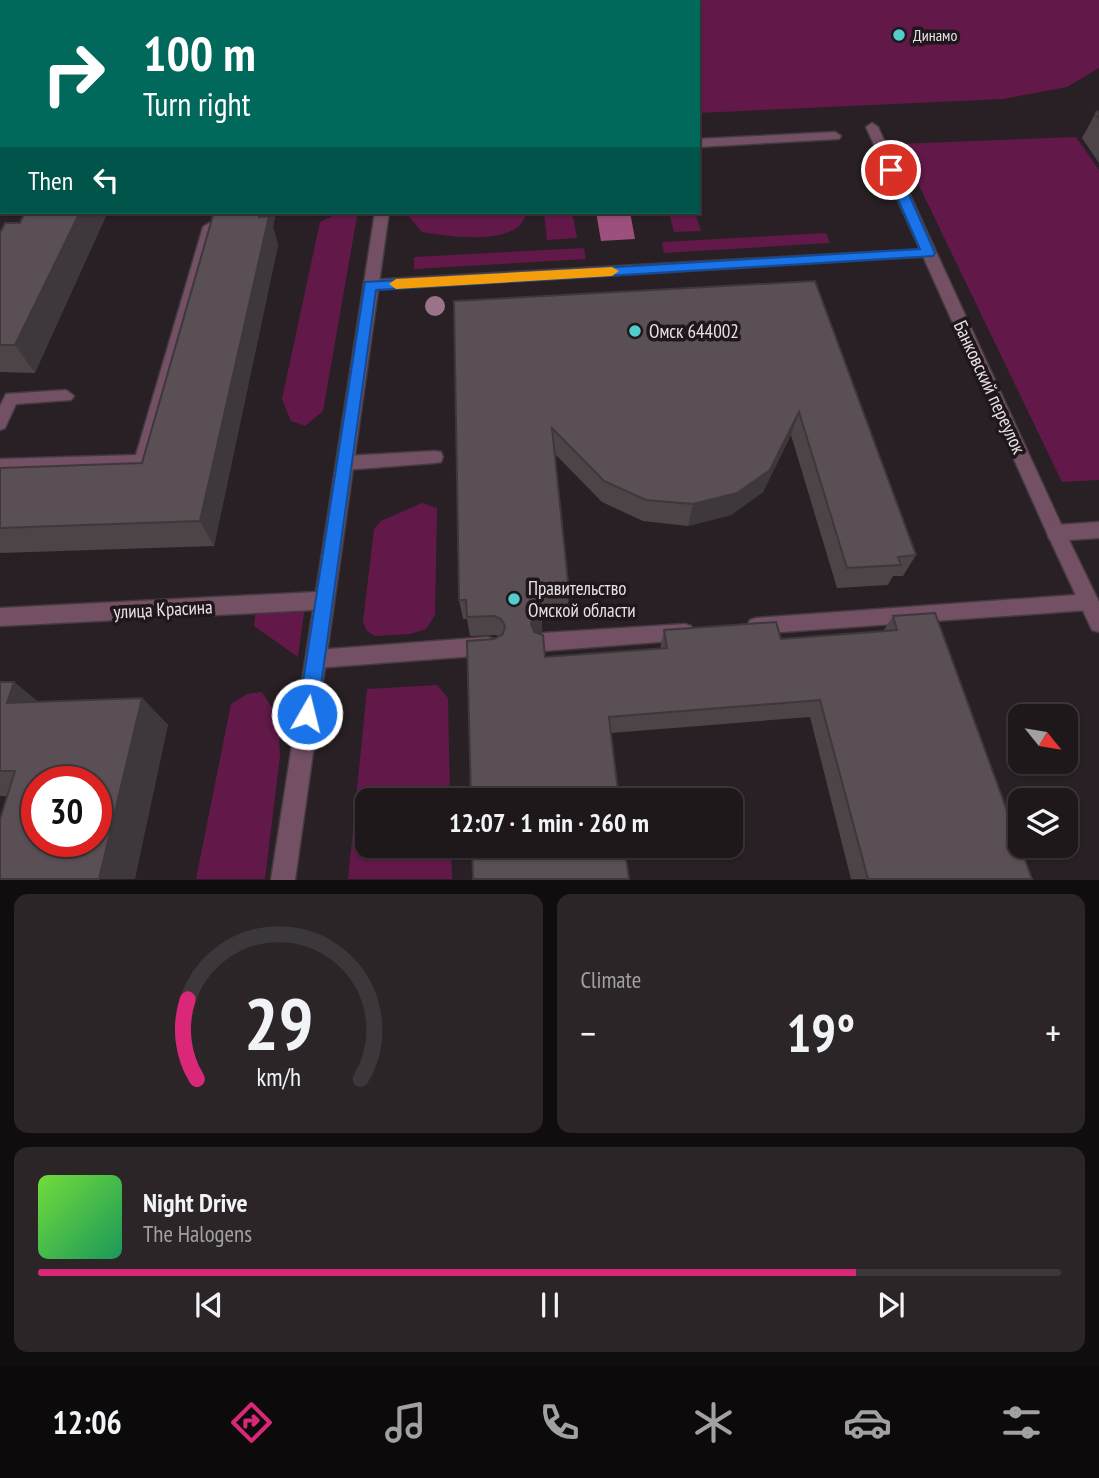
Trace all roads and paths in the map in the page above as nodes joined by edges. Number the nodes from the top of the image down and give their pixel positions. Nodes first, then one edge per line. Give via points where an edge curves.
1 (872, 127) dead end
2 (835, 136) dead end
3 (700, 143) edge
4 (882, 149) joint
5 (382, 214) edge
6 (209, 227) edge
7 (928, 253) junction
8 (370, 285) junction
9 (66, 396) dead end
10 (0, 424) edge
11 (435, 457) dead end
12 (345, 463) junction
13 (0, 466) edge
14 (1099, 530) edge
15 (1056, 533) junction
16 (325, 600) junction
17 (1089, 602) junction
18 (0, 617) edge
19 (1099, 623) edge
20 (738, 628) edge
21 (697, 631) edge
22 (543, 642) edge
23 (495, 646) edge
24 (316, 659) junction
25 (283, 880) edge

1 - 4 lane
2 - 3 lane
4 - 7 street, Банковский переулок
5 - 8 street
6 - 13 lane via 142,461
7 - 8 lane
7 - 15 street, Банковский переулок
8 - 12 street
9 - 10 lane via 11,398
11 - 12 lane
12 - 16 street
14 - 15 street
15 - 17 street, Банковский переулок
16 - 18 street, улица Красина
16 - 24 street
17 - 19 street, Банковский переулок
17 - 20 lane
21 - 22 lane
23 - 24 lane
24 - 25 street

